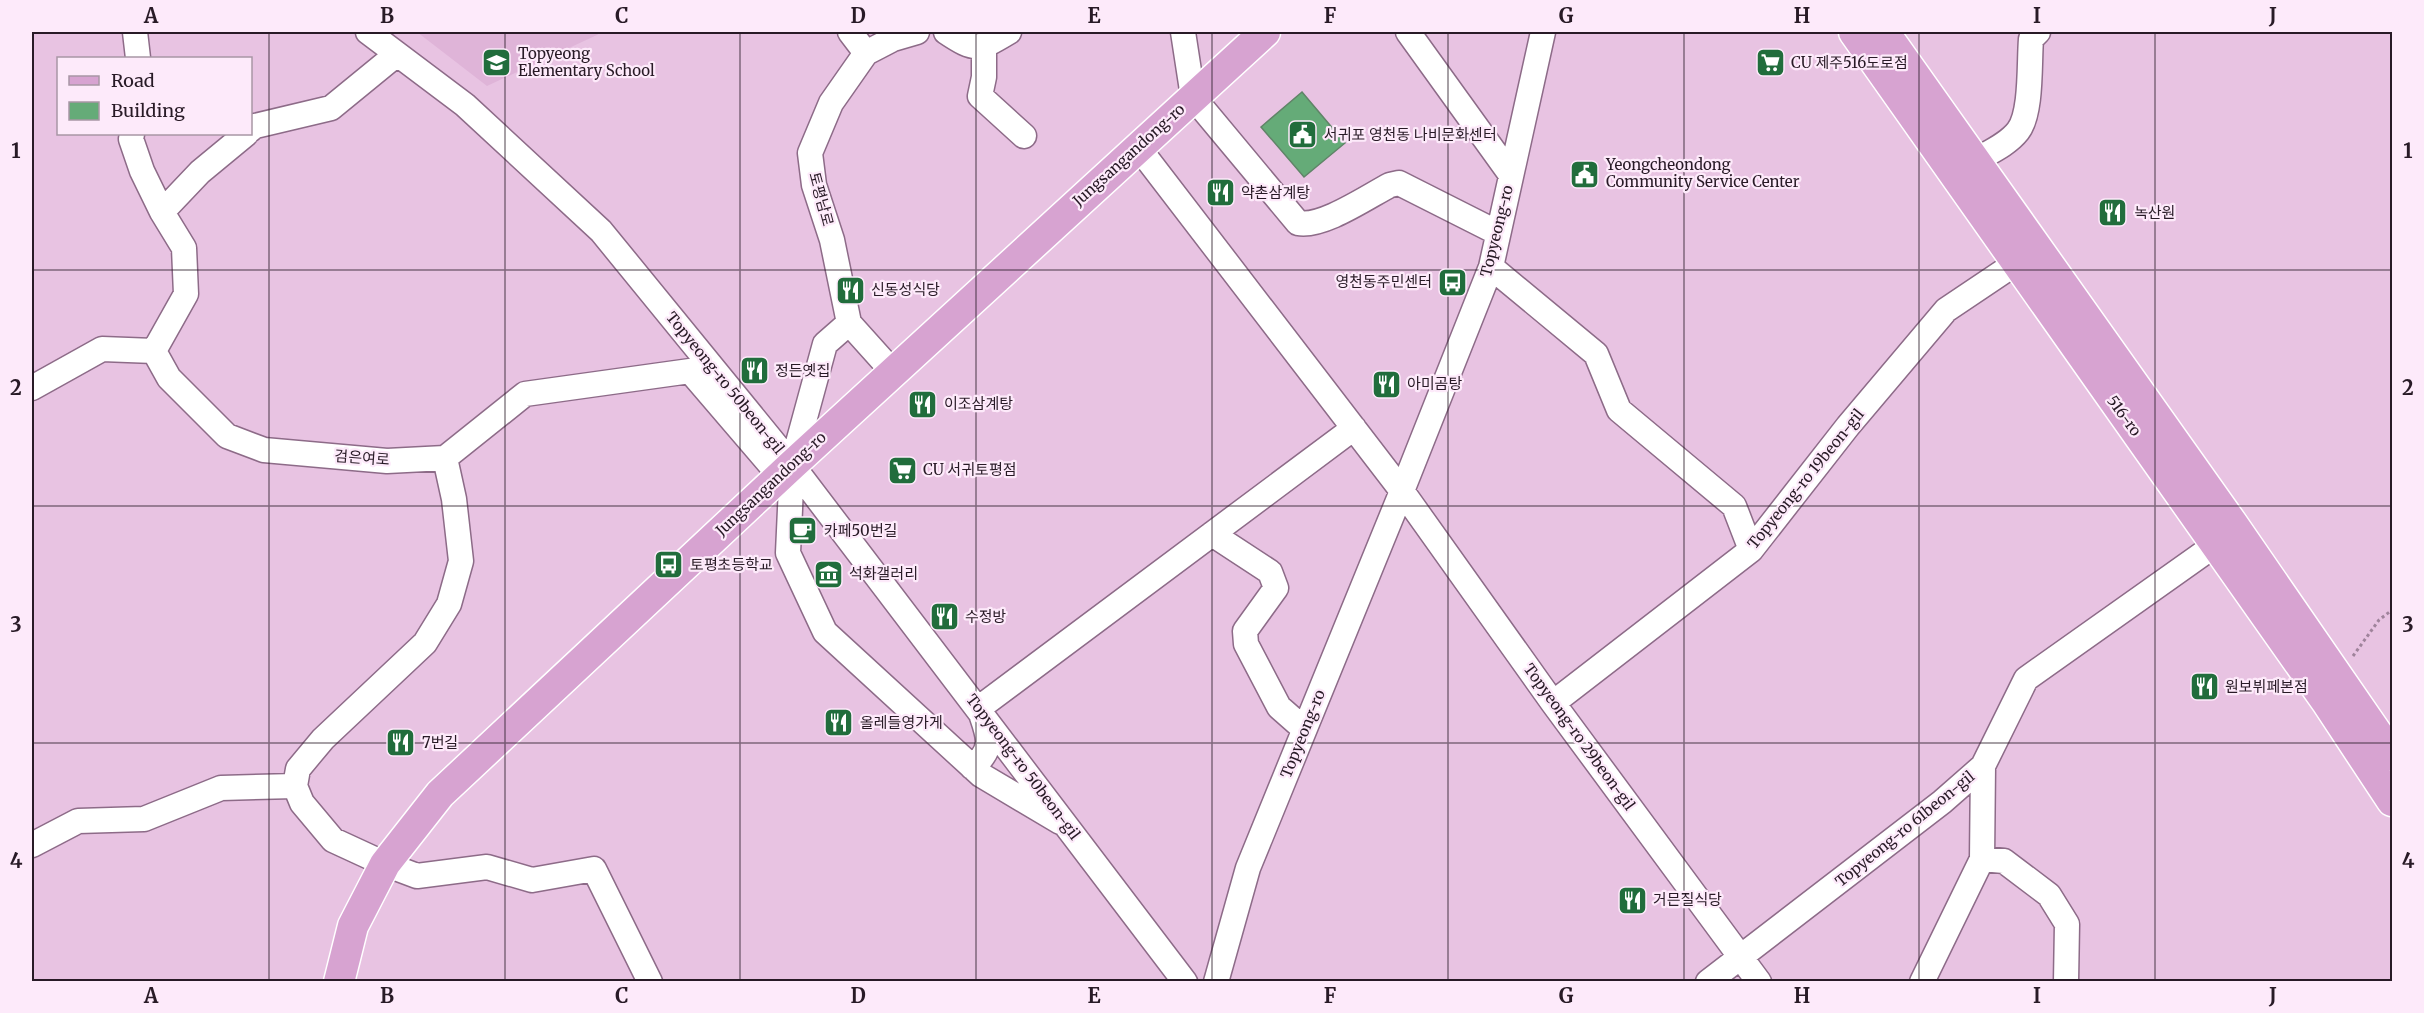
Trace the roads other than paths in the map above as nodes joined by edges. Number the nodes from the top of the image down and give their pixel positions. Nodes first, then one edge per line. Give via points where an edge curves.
1 (135, 32) edge
2 (368, 32) edge
3 (850, 32) edge
4 (917, 32) edge
5 (946, 32) edge
6 (1010, 32) edge
7 (1183, 32) edge
8 (1265, 32) edge
9 (1408, 32) edge
10 (1543, 32) edge
11 (1854, 32) edge
12 (1884, 32) edge
13 (2038, 32) edge
14 (984, 45) junction
15 (866, 52) junction
16 (397, 54) junction
17 (138, 57) edge
18 (1193, 97) junction
19 (252, 128) edge
20 (132, 135) edge
21 (245, 135) edge
22 (1024, 136) dead end
23 (1138, 147) junction
24 (1976, 160) junction
25 (1511, 175) junction
26 (162, 212) junction
27 (1498, 233) junction
28 (2016, 263) junction
29 (1491, 267) junction
30 (849, 323) junction
31 (154, 351) junction
32 (893, 372) junction
33 (32, 387) edge
34 (1354, 428) junction
35 (445, 458) junction
36 (786, 470) junction
37 (1402, 491) junction
38 (1212, 534) junction
39 (2215, 545) junction
40 (1751, 550) junction
41 (1553, 703) junction
42 (979, 708) junction
43 (1304, 729) junction
44 (2392, 755) edge
45 (1983, 766) junction
46 (972, 767) junction
47 (295, 786) junction
48 (2392, 801) edge
49 (1070, 827) junction
50 (32, 842) edge
51 (1982, 859) junction
52 (385, 864) junction
53 (1741, 957) junction
54 (339, 981) edge
55 (650, 981) edge
56 (1185, 981) edge
57 (1216, 981) edge
58 (1708, 981) edge
59 (1759, 981) edge
60 (1922, 981) edge
61 (2066, 981) edge

1 - 17 street
2 - 16 street, Topyeong-ro 50beon-gil
3 - 15 street
4 - 15 street
5 - 14 street via 968,46
6 - 14 street
7 - 18 street
8 - 18 main road, Jungsangandong-ro
9 - 25 street
10 - 25 street, Topyeong-ro
11 - 28 main road, 516-ro
12 - 24 main road, 516-ro
13 - 24 street via 2031,39 2029,102 2019,130
14 - 22 street via 980,96
15 - 30 street, 토평남로 via 831,103 810,153 814,185 832,240
16 - 19 street via 331,108
16 - 36 street, Topyeong-ro 50beon-gil via 465,105 601,231
18 - 23 main road, Jungsangandong-ro
18 - 27 street via 1298,223 1321,221 1399,183
20 - 26 street via 142,171
21 - 26 street via 200,172
23 - 32 main road, Jungsangandong-ro
23 - 34 street
24 - 44 main road, 516-ro
25 - 27 street, Topyeong-ro
26 - 31 street via 184,248 186,294
27 - 29 street, Topyeong-ro
28 - 39 main road, 516-ro
28 - 40 street, Topyeong-ro 19beon-gil via 1946,310
29 - 37 street, Topyeong-ro
29 - 40 street via 1596,354 1619,410 1734,507
30 - 32 street
30 - 36 street via 825,344
31 - 33 street via 102,349
31 - 35 street, 검은여로 via 169,378 226,436 255,447 387,461
32 - 36 main road, Jungsangandong-ro
34 - 37 street
34 - 38 street
35 - 36 street via 525,394 690,371
35 - 47 street via 454,498 460,561 449,604 425,643 323,739 298,770
36 - 42 street, Topyeong-ro 50beon-gil
36 - 46 street via 788,553 825,632
36 - 52 main road, Jungsangandong-ro via 440,794
37 - 41 street, Topyeong-ro 29beon-gil
37 - 43 street, Topyeong-ro
38 - 42 street
38 - 43 street via 1270,572 1276,588 1245,631 1245,644 1279,707
39 - 45 street, Topyeong-ro 61beon-gil via 2025,679
39 - 48 main road, 516-ro
40 - 41 street, Topyeong-ro 19beon-gil
41 - 53 street, Topyeong-ro 29beon-gil
42 - 46 street via 990,740 982,759
42 - 49 street, Topyeong-ro 50beon-gil
43 - 57 street, Topyeong-ro via 1248,868
45 - 51 street
45 - 53 street, Topyeong-ro 61beon-gil
46 - 49 street
47 - 50 street via 222,788 144,819 78,821
47 - 52 street via 302,803 333,840
49 - 56 street, Topyeong-ro 50beon-gil
51 - 60 street
51 - 61 street via 2004,861 2049,895 2067,924
52 - 54 main road, Jungsangandong-ro via 353,926
52 - 55 street via 417,876 487,867 532,880 594,869
53 - 58 street, Topyeong-ro 61beon-gil
53 - 59 street, Topyeong-ro 29beon-gil

